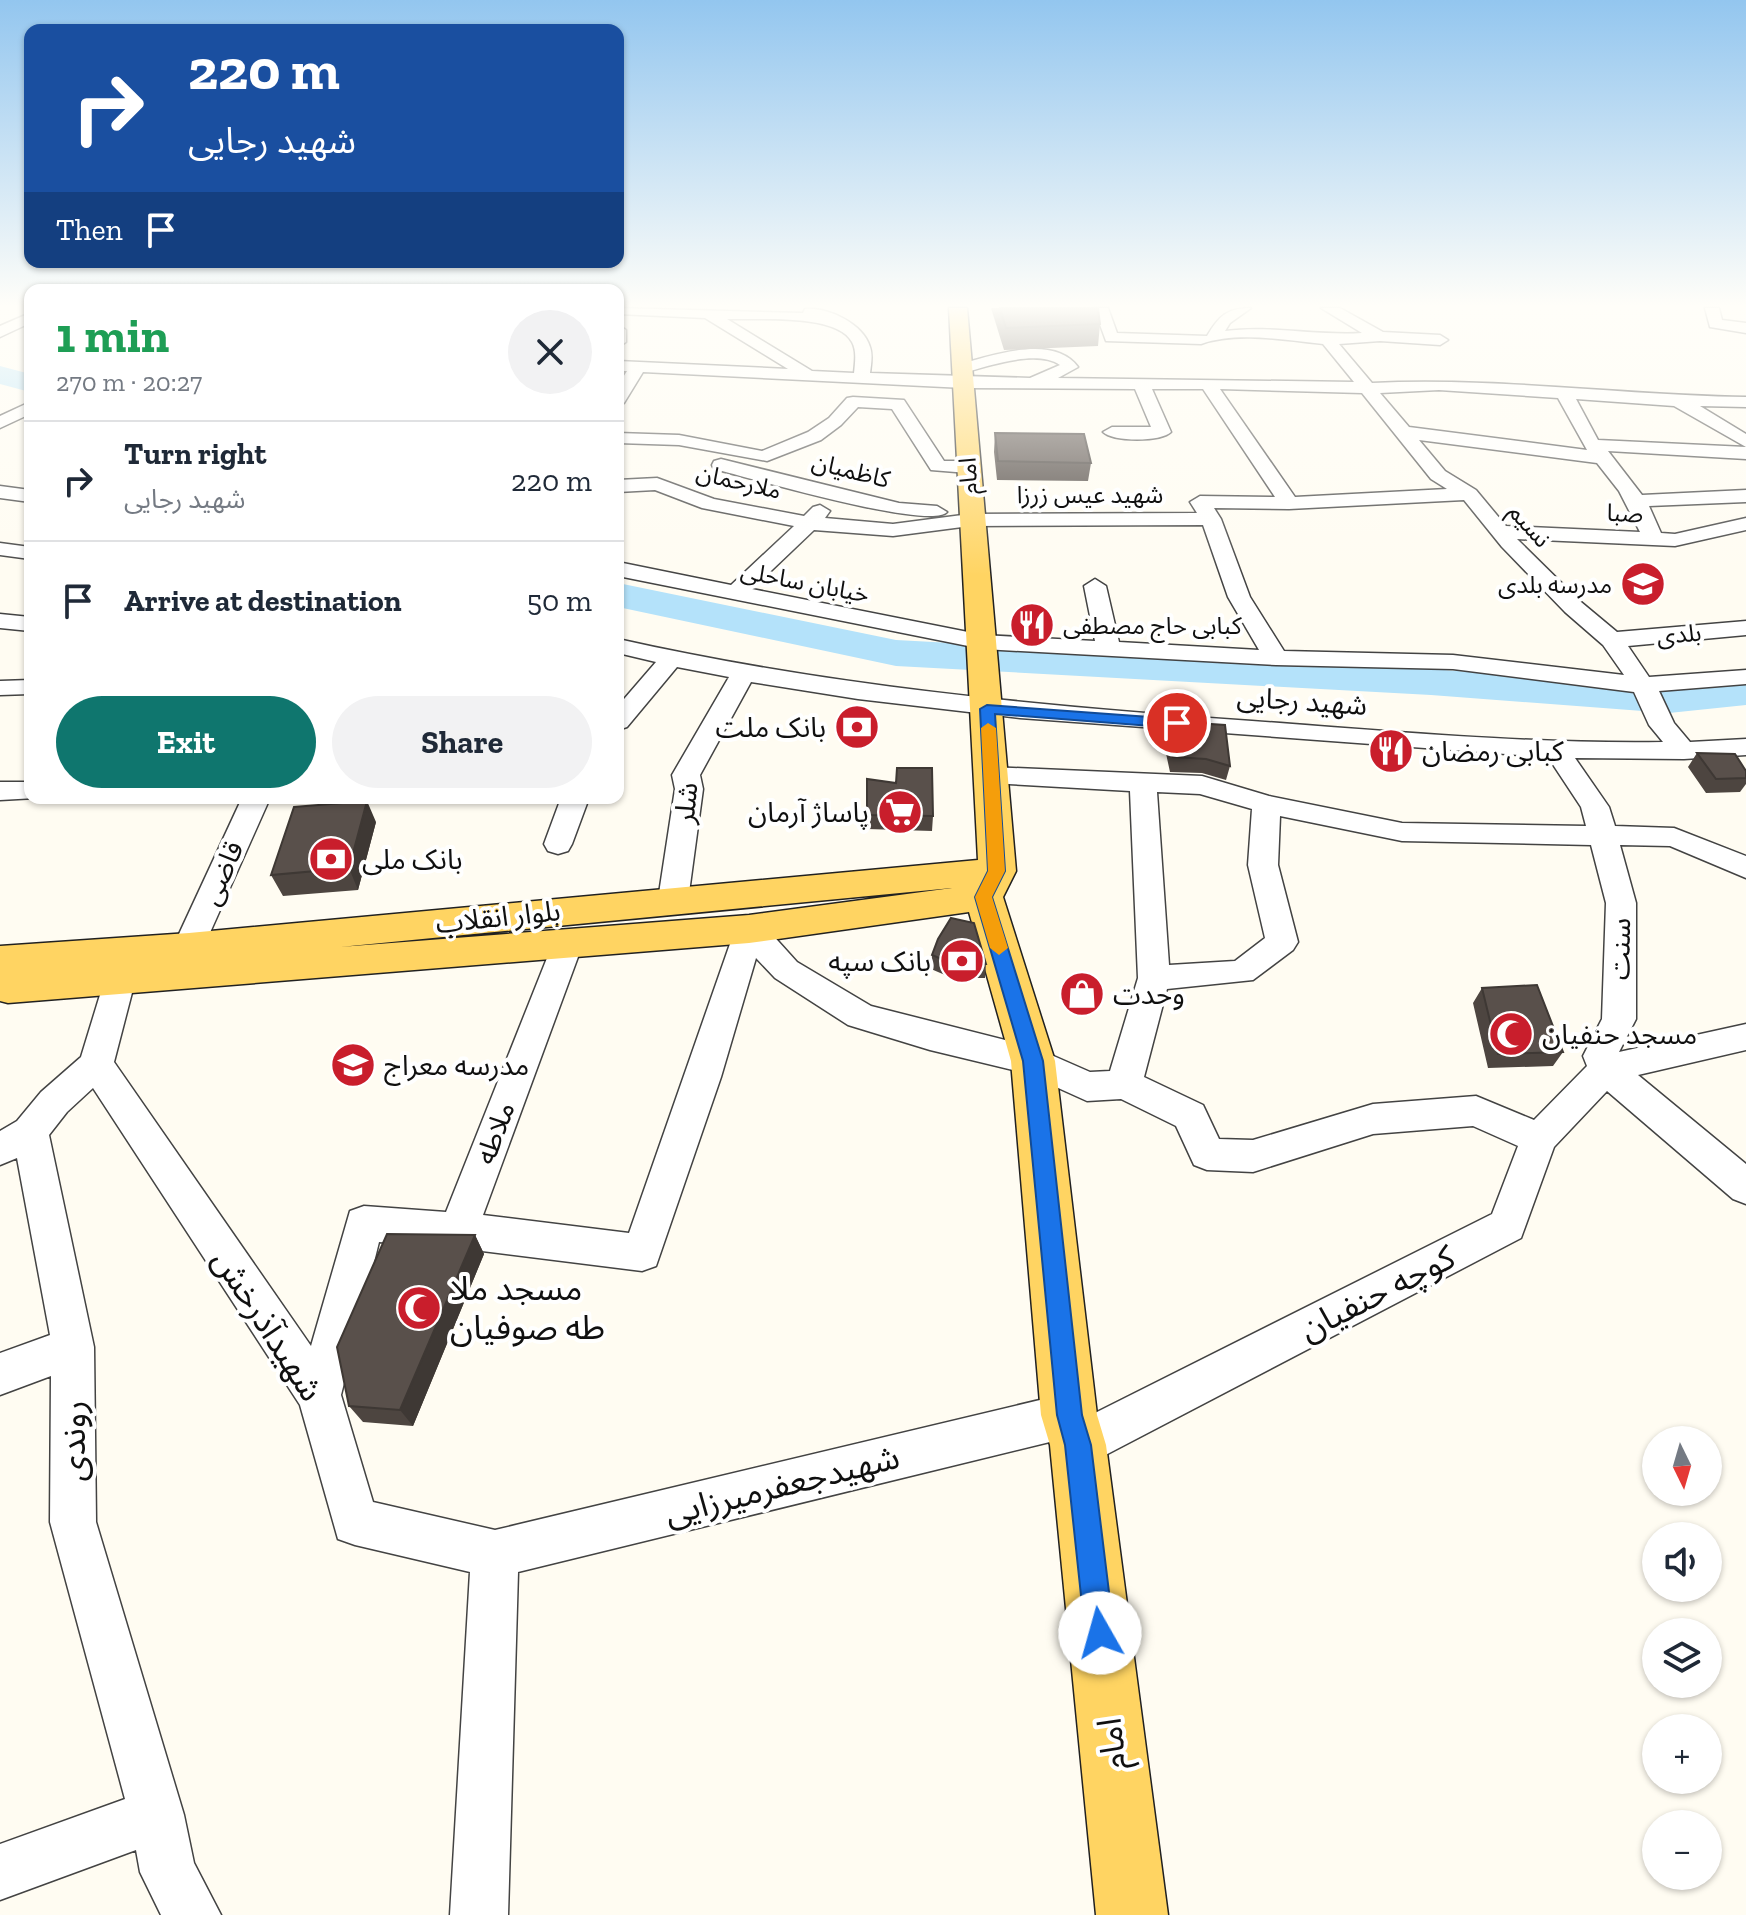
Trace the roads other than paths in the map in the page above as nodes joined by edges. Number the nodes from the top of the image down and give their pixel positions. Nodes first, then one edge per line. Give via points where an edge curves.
1 (890, 397) edge
2 (964, 397) edge
3 (1147, 397) edge
4 (1224, 397) edge
5 (1377, 397) edge
6 (1567, 397) edge
7 (1633, 397) edge
8 (1680, 401) junction
9 (1746, 402) edge
10 (889, 404) junction
11 (24, 412) edge
12 (5, 429) edge
13 (1112, 432) dead end
14 (1402, 432) junction
15 (624, 438) edge
16 (1746, 442) edge
17 (1600, 452) junction
18 (1746, 453) edge
19 (767, 455) junction
20 (968, 467) junction
21 (624, 486) edge
22 (0, 492) edge
23 (837, 494) junction
24 (1469, 494) junction
25 (24, 495) edge
26 (1746, 496) edge
27 (1638, 501) junction
28 (1289, 503) junction
29 (970, 517) junction
30 (1211, 519) junction
31 (809, 523) junction
32 (1746, 524) edge
33 (1724, 530) junction
34 (1500, 532) junction
35 (1654, 540) junction
36 (1746, 543) edge
37 (0, 549) edge
38 (24, 552) edge
39 (624, 570) edge
40 (1095, 586) dead end
41 (734, 594) junction
42 (0, 621) edge
43 (24, 623) edge
44 (1746, 628) edge
45 (1612, 640) junction
46 (624, 647) edge
47 (1108, 648) junction
48 (1276, 658) junction
49 (671, 659) junction
50 (983, 659) junction
51 (744, 672) junction
52 (1746, 677) edge
53 (644, 687) junction
54 (624, 688) edge
55 (1646, 691) junction
56 (987, 709) junction
57 (624, 714) edge
58 (1746, 747) edge
59 (1557, 751) junction
60 (1684, 751) junction
61 (990, 775) junction
62 (1143, 783) junction
63 (0, 791) edge
64 (24, 791) edge
65 (253, 804) edge
66 (573, 804) edge
67 (1266, 804) junction
68 (1604, 835) junction
69 (558, 844) dead end
70 (1746, 868) edge
71 (990, 884) junction
72 (673, 900) junction
73 (749, 929) junction
74 (566, 946) junction
75 (189, 947) junction
76 (0, 961) edge
77 (1154, 978) junction
78 (119, 981) junction
79 (0, 989) edge
80 (1746, 1037) edge
81 (1033, 1061) junction
82 (96, 1064) junction
83 (1606, 1069) junction
84 (1124, 1084) junction
85 (1539, 1139) junction
86 (15, 1140) edge
87 (1746, 1187) edge
88 (458, 1230) junction
89 (73, 1347) junction
90 (0, 1374) edge
91 (319, 1395) junction
92 (1074, 1430) junction
93 (495, 1554) junction
94 (157, 1815) junction
95 (0, 1872) edge
96 (192, 1915) edge
97 (479, 1915) edge
98 (1132, 1915) edge

1 - 10 street
2 - 20 main road, امام
3 - 13 street via 1162,432
4 - 28 street
5 - 14 street, نسیم
6 - 17 street
7 - 8 street
8 - 9 street
8 - 16 street
10 - 19 street via 853,402 830,427 803,444
10 - 20 street via 898,404 938,466
11 - 12 street
14 - 17 street
14 - 24 street, نسیم via 1438,475
15 - 19 street via 679,440
17 - 18 street
17 - 27 street
19 - 23 street, کاظمیان via 721,465
20 - 29 main road, امام
21 - 31 street, ملارحمان via 657,484 709,504
22 - 25 street
23 - 29 street, کاظمیان via 899,509
23 - 31 street, ملارحمان
24 - 28 street
24 - 34 street, نسیم
26 - 27 street
27 - 35 street
28 - 30 street via 1200,502
29 - 30 street, شهید عیس زرزا
29 - 31 street via 893,530
29 - 50 main road, امام
30 - 48 street via 1239,597
31 - 41 street
32 - 33 street, صبا
33 - 35 street, صبا
33 - 36 street
34 - 35 street, صبا
34 - 45 street, نسیم
37 - 38 street
39 - 41 street, خیابان ساحلی
40 - 47 street
41 - 50 street, خیابان ساحلی
42 - 43 street
44 - 45 street, بلدی
45 - 55 street, نسیم
46 - 49 street, شهید رجایی
47 - 48 street, خیابان ساحلی
47 - 50 street, خیابان ساحلی
48 - 55 street, خیابان ساحلی via 1453,662
49 - 51 street, شهید رجایی
49 - 53 street
50 - 56 main road, امام
51 - 56 street, شهید رجایی
51 - 72 street, شلر via 686,775 689,789
52 - 55 street, خیابان ساحلی
53 - 54 street
53 - 57 street
55 - 60 street, نسیم via 1662,725
56 - 59 street, شهید رجایی
56 - 61 main road, امام
58 - 60 street, شهید رجایی
59 - 60 street, شهید رجایی
59 - 68 street, سنت via 1595,807
61 - 62 street
61 - 71 main road, امام
62 - 67 street via 1202,785
62 - 77 street
63 - 64 street
65 - 75 street, قاضی
66 - 69 street
67 - 68 street via 1402,832
67 - 77 street via 1263,865 1282,942 1242,972
68 - 70 street via 1674,837
68 - 83 street, سنت via 1621,903 1619,1019 1600,1056
71 - 72 main road, بلوار انقلاب
71 - 73 main road, بلوار انقلاب
71 - 81 main road, امام
72 - 75 main road, بلوار انقلاب
73 - 74 main road, بلوار انقلاب
73 - 81 street via 786,970 860,1016
73 - 88 street via 642,1253
74 - 78 main road, بلوار انقلاب
74 - 88 street, ملاطه
75 - 76 main road, بلوار انقلاب
77 - 84 street
78 - 79 main road, بلوار انقلاب
78 - 82 street
80 - 83 street
81 - 84 street via 1087,1087
81 - 92 main road, امام
82 - 86 street, روندی
82 - 91 street, شهیدآذرخش
83 - 85 street, کوچه حنفیان
83 - 87 street
84 - 85 street via 1190,1116 1207,1154 1253,1156 1373,1119 1476,1111
85 - 92 street, کوچه حنفیان via 1507,1226
86 - 89 street, روندی
88 - 91 street via 364,1223
89 - 90 street
89 - 94 street, روندی via 73,1522
91 - 93 street, شهیدآذرخش via 355,1522
92 - 93 street, شهیدجعفرمیرزایی
92 - 98 main road, امام
93 - 97 street
94 - 95 street
94 - 96 street, روندی via 168,1872

